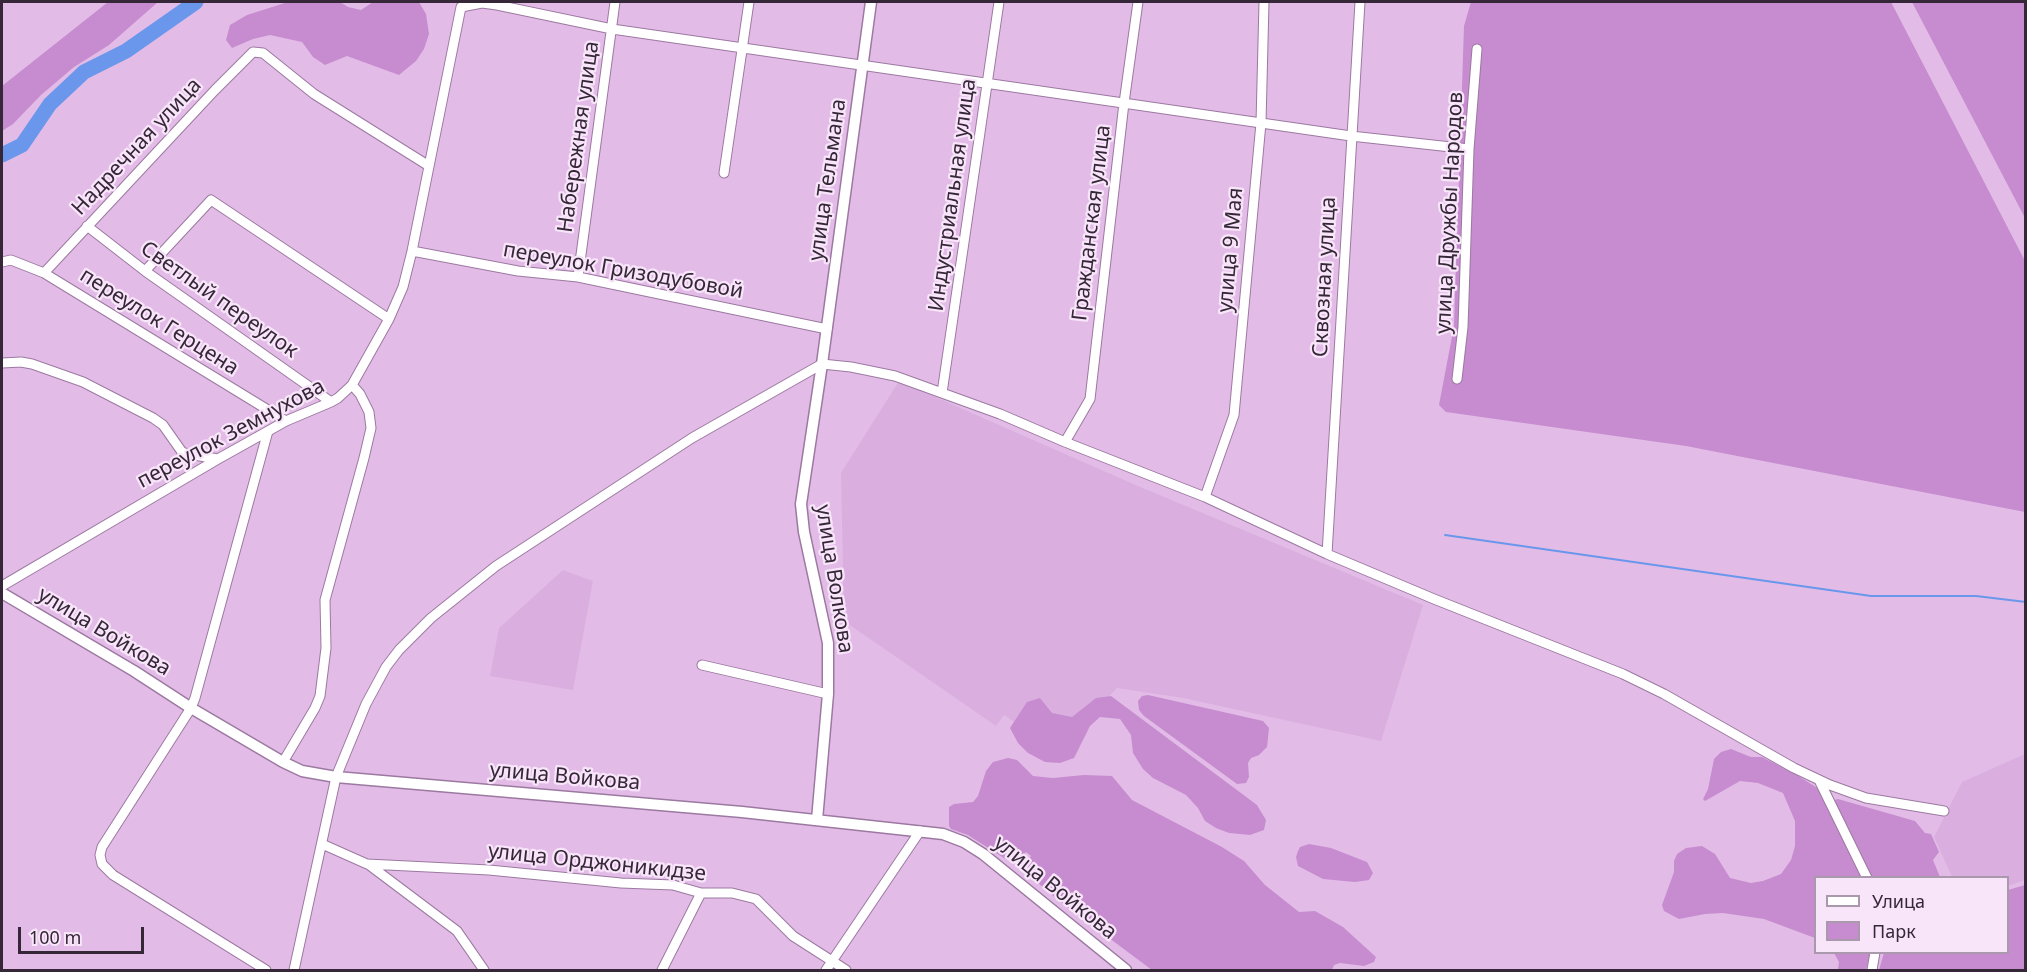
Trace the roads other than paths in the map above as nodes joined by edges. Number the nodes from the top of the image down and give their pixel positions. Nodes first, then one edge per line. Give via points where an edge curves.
1 (615, 2) edge
2 (749, 2) edge
3 (871, 2) edge
4 (999, 2) edge
5 (1138, 2) edge
6 (1264, 2) edge
7 (1360, 2) edge
8 (612, 28) junction
9 (742, 48) junction
10 (1477, 49) dead end
11 (863, 65) junction
12 (988, 83) junction
13 (1124, 103) junction
14 (1261, 123) junction
15 (1351, 136) junction
16 (1469, 149) junction
17 (429, 166) junction
18 (724, 173) dead end
19 (87, 226) junction
20 (412, 251) junction
21 (6, 261) edge
22 (145, 271) junction
23 (44, 273) junction
24 (578, 277) junction
25 (389, 319) junction
26 (827, 329) junction
27 (2, 363) edge
28 (822, 364) junction
29 (1457, 379) dead end
30 (352, 385) junction
31 (942, 393) junction
32 (331, 402) junction
33 (286, 421) junction
34 (268, 431) junction
35 (1065, 442) junction
36 (218, 459) junction
37 (1205, 497) junction
38 (1327, 554) junction
39 (2, 594) edge
40 (702, 665) dead end
41 (828, 694) junction
42 (191, 708) junction
43 (283, 762) junction
44 (336, 777) junction
45 (1819, 780) junction
46 (1944, 811) dead end
47 (817, 820) junction
48 (920, 831) junction
49 (322, 844) junction
50 (367, 864) junction
51 (1866, 876) edge
52 (701, 893) junction
53 (1875, 954) edge
54 (833, 961) junction
55 (266, 970) edge
56 (294, 970) edge
57 (484, 970) edge
58 (662, 970) edge
59 (826, 970) edge
60 (846, 970) edge
61 (1126, 970) edge
62 (1872, 970) edge

1 - 8 street, Набережная улица
2 - 9 street
3 - 11 street, улица Тельмана
4 - 12 street, Индустриальная улица
5 - 13 street, Гражданская улица
6 - 14 street, улица 9 Мая
7 - 15 street, Сквозная улица
8 - 9 street
8 - 17 street, переулок Земнухова via 497,5 461,7
8 - 24 street, Набережная улица
9 - 11 street
9 - 18 street
10 - 16 street, улица Дружбы Народов
11 - 12 street
11 - 26 street, улица Тельмана
12 - 13 street
12 - 31 street, Индустриальная улица
13 - 14 street
13 - 35 street, Гражданская улица via 1090,399
14 - 15 street
14 - 37 street, улица 9 Мая via 1234,415
15 - 16 street
15 - 38 street, Сквозная улица
16 - 29 street, улица Дружбы Народов via 1463,327
17 - 19 street, Надречная улица via 314,94 263,53 253,52
17 - 20 street, переулок Земнухова
19 - 22 street, Светлый переулок
19 - 23 street, Надречная улица
20 - 24 street, переулок Гризодубовой via 518,271
20 - 25 street, переулок Земнухова via 403,287
21 - 23 street, переулок Герцена
22 - 25 street via 211,200
22 - 32 street, Светлый переулок
23 - 33 street, переулок Герцена
24 - 26 street, переулок Гризодубовой
25 - 30 street, переулок Земнухова
26 - 28 street, улица Тельмана
27 - 36 street via 32,364 83,382 153,418 169,432 182,452
28 - 31 street via 895,376
28 - 41 street, улица Волкова via 801,504 828,644
28 - 44 street via 682,444 496,566 431,618 386,668 366,704
30 - 32 street, переулок Земнухова
30 - 43 street via 369,412 371,428 325,600 326,648 320,696
31 - 35 street
32 - 33 street, переулок Земнухова
33 - 34 street, переулок Земнухова
34 - 36 street, переулок Земнухова
34 - 42 street
35 - 37 street
36 - 39 street, переулок Земнухова
37 - 38 street
38 - 45 street via 1623,674
39 - 42 street, улица Войкова
40 - 41 street
41 - 47 street, улица Волкова
42 - 43 street, улица Войкова
42 - 55 street via 102,847 102,864 113,875
43 - 44 street, улица Войкова via 312,774
44 - 47 street, улица Войкова
44 - 49 street
45 - 46 street via 1866,798
45 - 51 street
47 - 48 street, улица Войкова
48 - 54 street
48 - 61 street, улица Войкова via 944,834 983,854
49 - 50 street, улица Орджоникидзе
49 - 56 street
50 - 52 street, улица Орджоникидзе via 673,885
50 - 57 street via 457,931
52 - 54 street, улица Орджоникидзе via 732,893 756,899 793,936
52 - 58 street
53 - 62 street
54 - 59 street
54 - 60 street, улица Орджоникидзе

